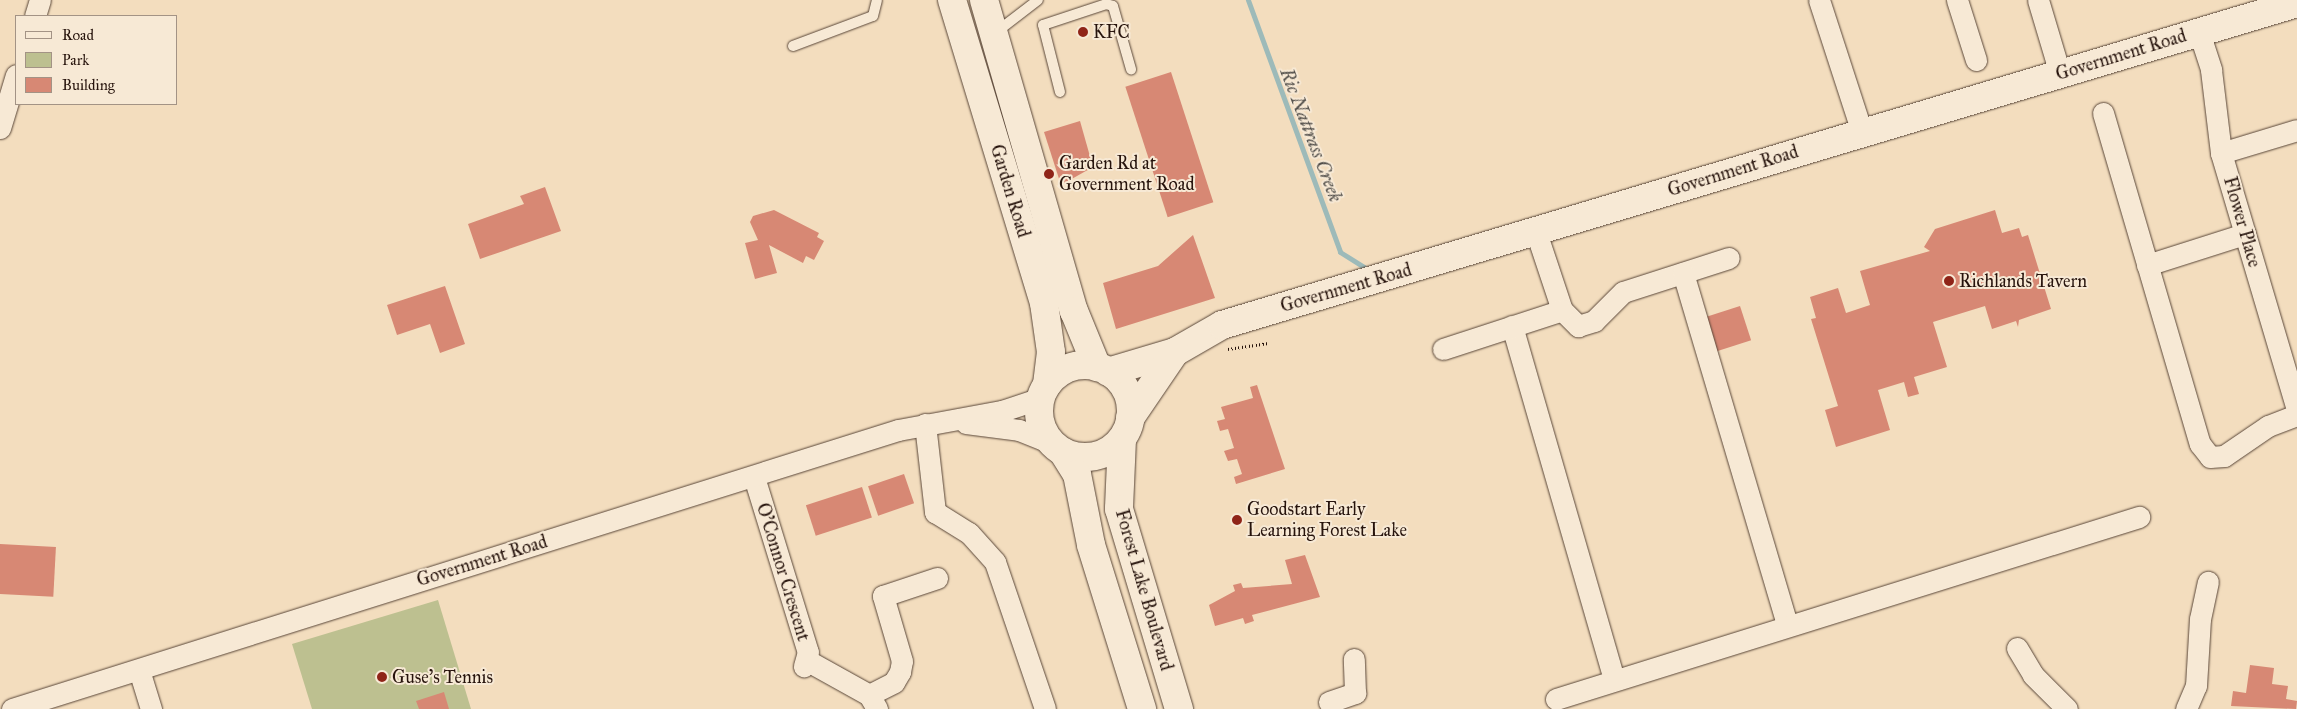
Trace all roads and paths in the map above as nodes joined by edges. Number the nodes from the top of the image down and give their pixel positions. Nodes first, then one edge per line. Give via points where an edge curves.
1 (40, 0) edge
2 (878, 0) edge
3 (984, 0) edge
4 (1038, 0) edge
5 (1818, 0) edge
6 (1957, 0) edge
7 (2038, 0) edge
8 (957, 3) edge
9 (2297, 3) edge
10 (35, 15) edge
11 (2199, 32) junction
12 (994, 34) junction
13 (793, 46) dead end
14 (1976, 60) dead end
15 (1131, 68) dead end
16 (2060, 74) junction
17 (15, 79) edge
18 (1060, 92) dead end
19 (2104, 113) dead end
20 (0, 128) edge
21 (2297, 130) edge
22 (1862, 132) junction
23 (2221, 153) junction
24 (1536, 232) junction
25 (2245, 234) junction
26 (1729, 258) dead end
27 (2147, 265) junction
28 (1682, 273) junction
29 (1562, 310) junction
30 (1512, 326) junction
31 (1269, 343) dead end
32 (1443, 349) dead end
33 (1175, 352) junction
34 (1222, 352) dead end
35 (1102, 369) junction
36 (1044, 392) junction
37 (2297, 409) edge
38 (2297, 415) edge
39 (954, 420) junction
40 (925, 424) junction
41 (1126, 428) junction
42 (1058, 448) junction
43 (754, 477) junction
44 (2139, 517) dead end
45 (937, 578) dead end
46 (2208, 582) dead end
47 (1787, 625) junction
48 (2017, 648) dead end
49 (1354, 659) dead end
50 (139, 670) junction
51 (1614, 680) junction
52 (1556, 699) dead end
53 (1357, 701) edge
54 (873, 702) edge
55 (1329, 702) dead end
56 (12, 709) edge
57 (151, 709) edge
58 (1045, 709) edge
59 (1142, 709) edge
60 (1179, 709) edge
61 (2067, 709) edge
62 (2186, 709) edge

1 - 10 street
2 - 13 lane via 873,16
3 - 12 main road, Garden Road
4 - 12 lane
5 - 22 street
6 - 14 street
7 - 16 street
8 - 36 main road, Garden Road via 1044,303 1051,352
9 - 11 main road, Government Road
11 - 16 main road, Government Road
11 - 23 street, Flower Place via 2211,70
12 - 35 main road, Garden Road via 1074,311
15 - 18 lane via 1113,6 1106,4 1042,26
16 - 22 main road, Government Road
17 - 20 street
19 - 27 street
21 - 23 street
22 - 24 main road, Government Road
23 - 25 street, Flower Place
24 - 29 street
24 - 33 main road, Government Road via 1222,325
25 - 27 street
25 - 37 street, Flower Place
26 - 28 street
27 - 38 street via 2200,444 2210,457 2224,456 2268,426
28 - 29 street via 1623,292 1587,326 1569,321
28 - 47 street
29 - 30 street
30 - 32 street
30 - 51 street
31 - 34 path
33 - 35 main road, Government Road
33 - 41 main road, Government Road
35 - 36 main road via 1069,368
35 - 41 main road via 1126,392
36 - 39 street, Government Road via 1016,408
36 - 42 main road via 1040,422
39 - 40 street, Government Road
39 - 42 street, Government Road via 1019,430
40 - 43 street, Government Road
40 - 58 street via 935,512 969,533 995,562
41 - 42 main road via 1112,448 1088,457
41 - 60 main road, Forest Lake Boulevard via 1119,509
42 - 59 main road, Forest Lake Boulevard via 1077,474 1091,545
43 - 50 street, Government Road
43 - 54 street, O'Connor Crescent via 806,664
44 - 47 street
45 - 54 street via 882,596 902,661 894,682
46 - 62 street via 2200,619 2196,686
47 - 51 street
48 - 61 street via 2033,675
49 - 53 street
50 - 56 street, Government Road
50 - 57 street
51 - 52 street
53 - 55 street

